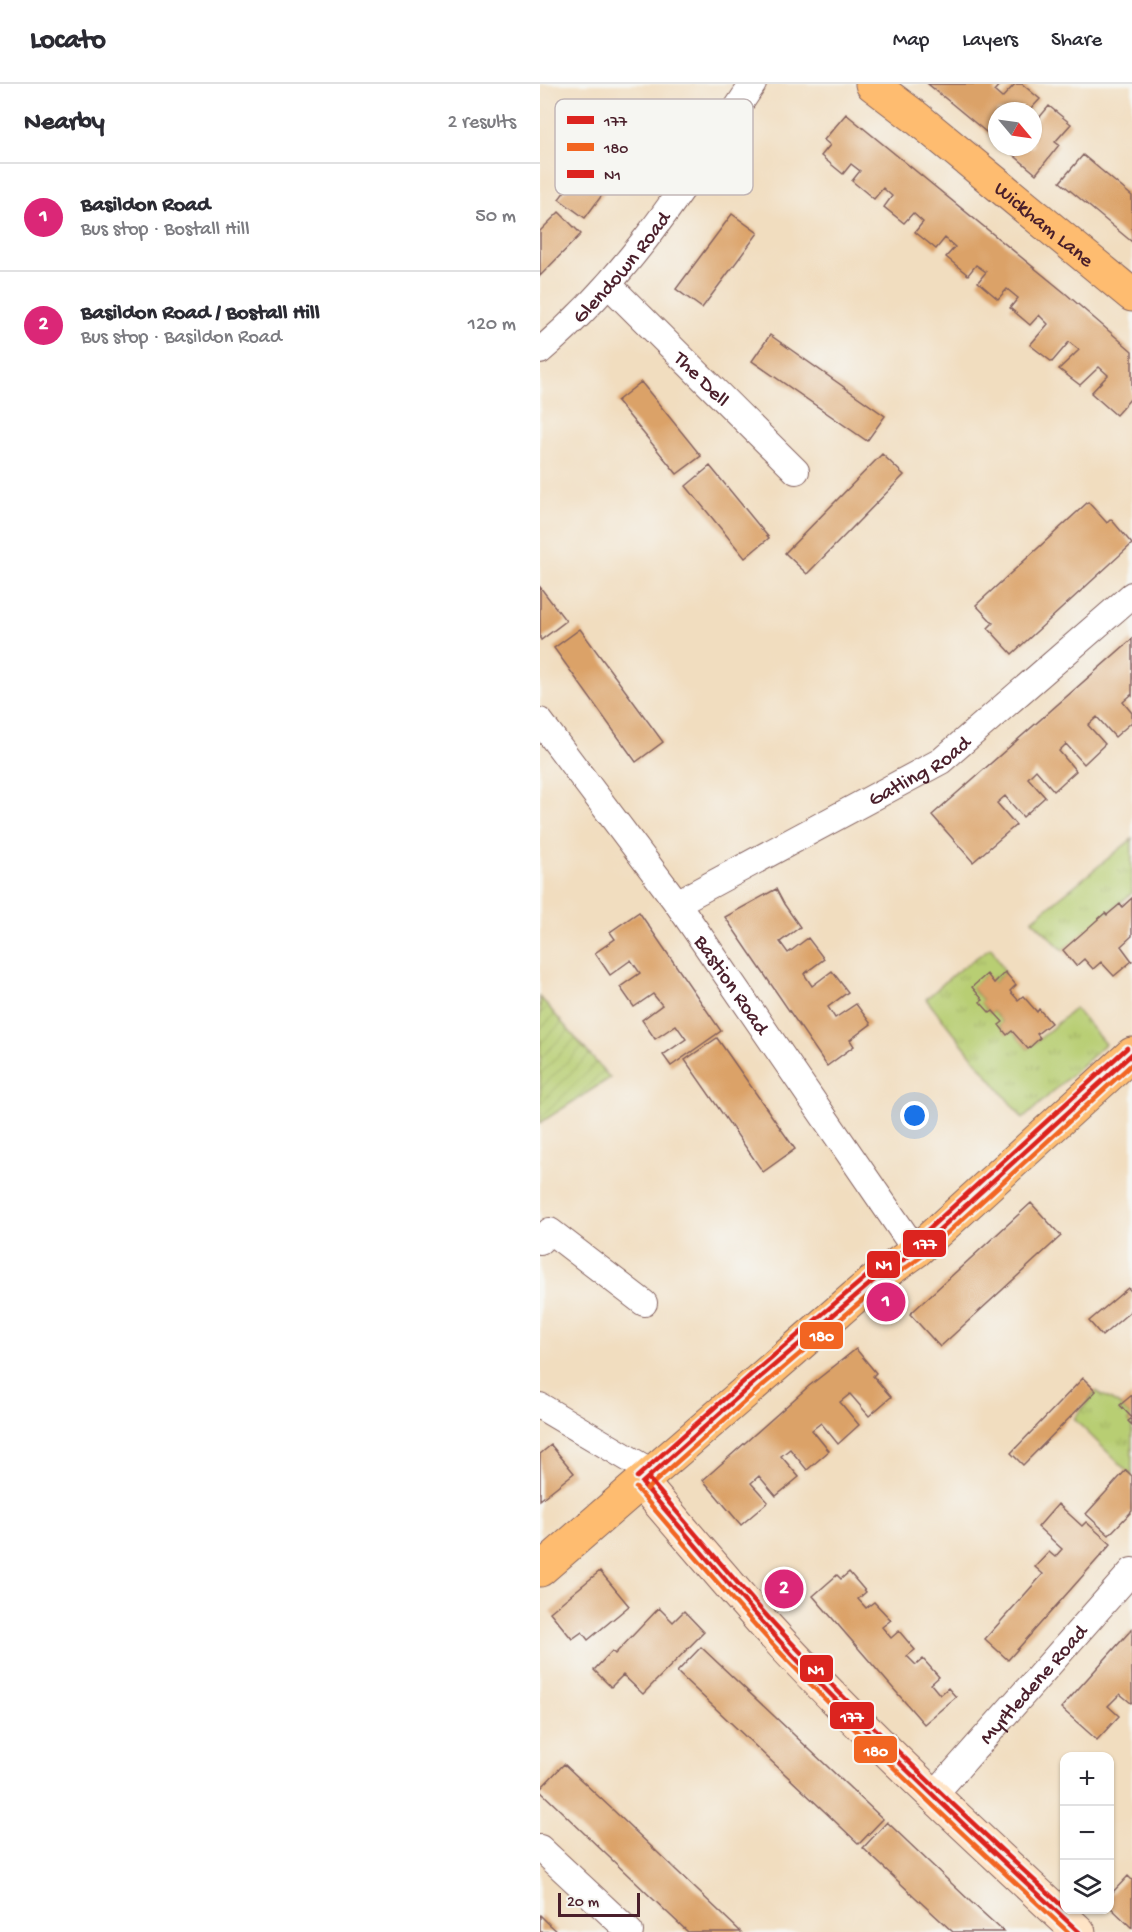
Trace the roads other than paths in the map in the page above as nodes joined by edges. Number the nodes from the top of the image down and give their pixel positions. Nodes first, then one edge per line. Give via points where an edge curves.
1 (753, 84) edge
2 (872, 84) edge
3 (743, 99) edge
4 (680, 195) edge
5 (609, 285) junction
6 (1132, 295) edge
7 (540, 351) edge
8 (796, 471) dead end
9 (1132, 595) edge
10 (540, 721) edge
11 (676, 903) junction
12 (1129, 1062) edge
13 (540, 1241) edge
14 (916, 1251) junction
15 (644, 1303) dead end
16 (540, 1406) edge
17 (647, 1478) junction
18 (540, 1570) edge
19 (1128, 1583) edge
20 (933, 1796) junction
21 (540, 1848) edge
22 (630, 1932) edge
23 (1079, 1932) edge

1 - 3 street, Glendown Road
2 - 6 main road, Wickham Lane
4 - 5 street, Glendown Road
5 - 7 street, Glendown Road
5 - 8 street, The Dell
9 - 11 street, Gatling Road via 941,761
10 - 11 street, Bastion Road
11 - 14 street, Bastion Road
12 - 14 main road
13 - 15 street via 550,1231
14 - 17 main road via 856,1295
16 - 17 street
17 - 18 main road
17 - 20 main road via 764,1624
19 - 20 street, Myrtledene Road
20 - 23 main road
21 - 22 street

